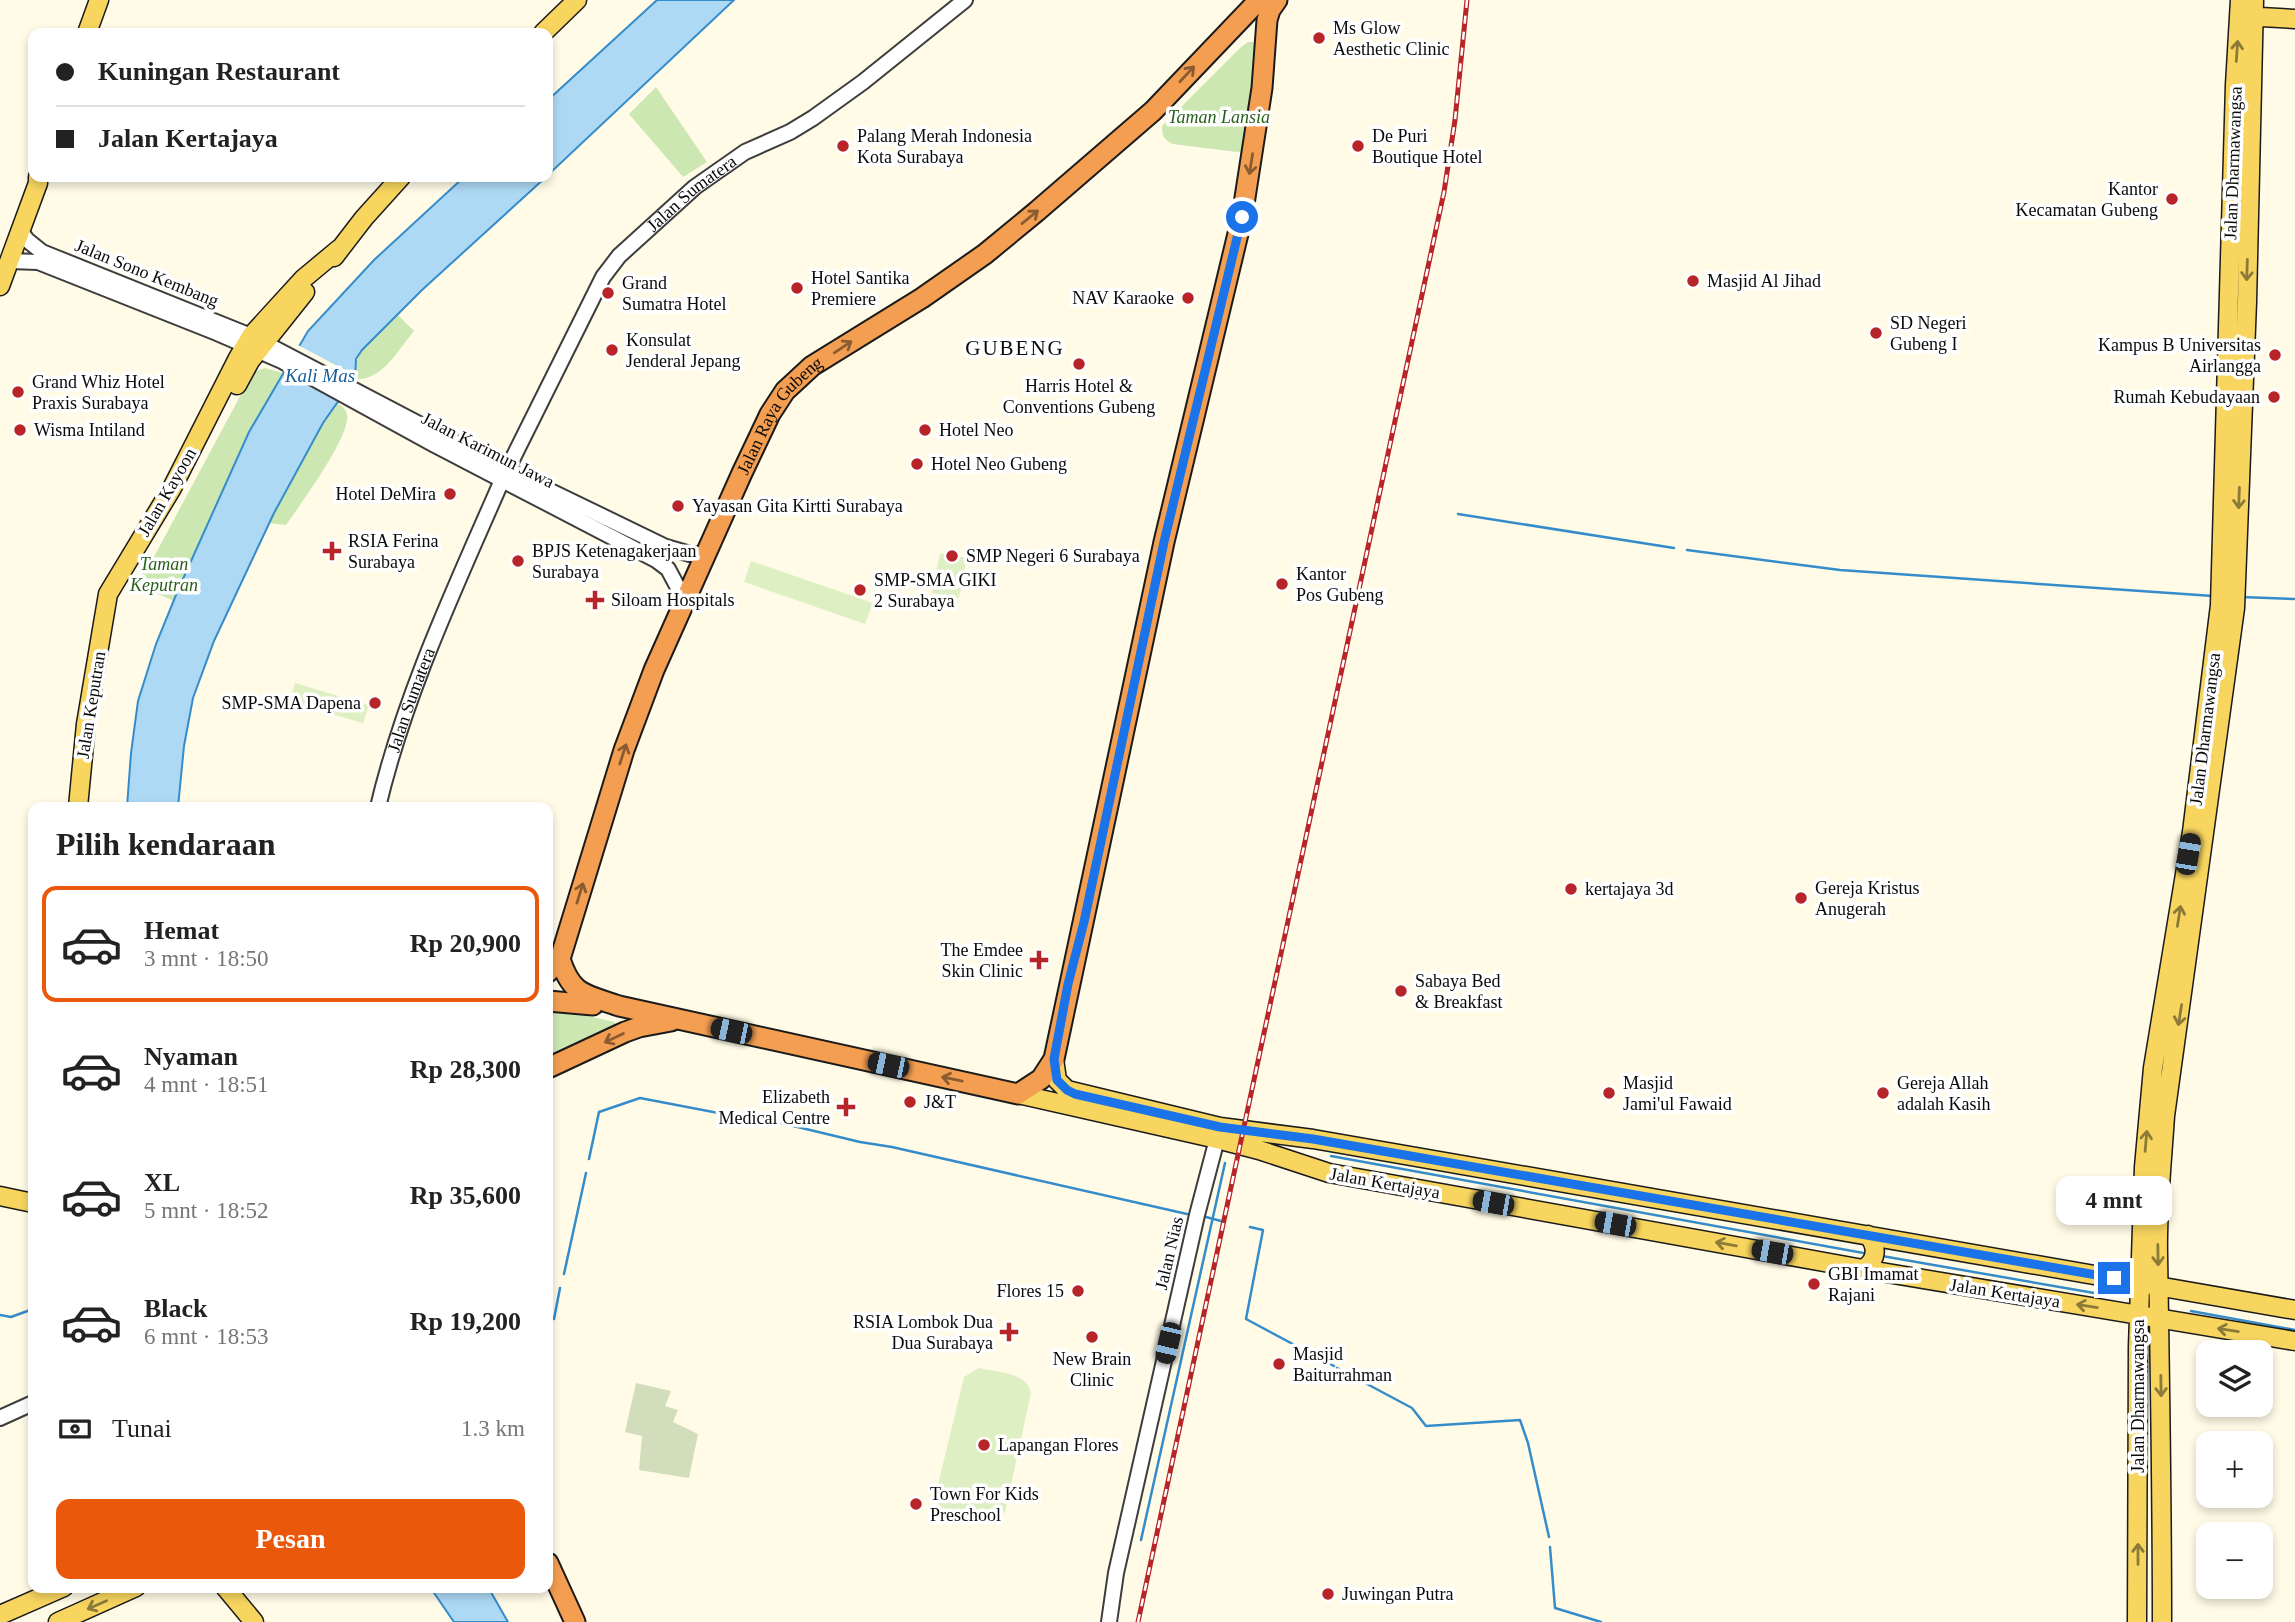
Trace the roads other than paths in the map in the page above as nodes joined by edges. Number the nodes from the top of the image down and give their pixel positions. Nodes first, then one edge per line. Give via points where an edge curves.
1 (99, 0) edge
2 (577, 0) edge
3 (964, 0) edge
4 (1259, 0) edge
5 (1277, 0) edge
6 (2247, 8) edge
7 (2295, 10) edge
8 (2295, 19) edge
9 (89, 28) edge
10 (548, 28) edge
11 (1225, 36) junction
12 (1263, 48) junction
13 (28, 180) edge
14 (38, 182) edge
15 (397, 182) edge
16 (21, 232) junction
17 (5, 262) edge
18 (0, 286) edge
19 (255, 343) junction
20 (504, 475) junction
21 (619, 532) junction
22 (704, 554) junction
23 (684, 599) junction
24 (107, 604) joint
25 (78, 802) edge
26 (379, 802) edge
27 (2199, 824) junction
28 (554, 965) edge
29 (553, 1001) edge
30 (619, 1006) junction
31 (679, 1019) junction
32 (1054, 1059) junction
33 (553, 1066) edge
34 (1018, 1094) junction
35 (1217, 1139) junction
36 (1313, 1139) junction
37 (1308, 1168) junction
38 (0, 1196) edge
39 (28, 1202) edge
40 (0, 1207) edge
41 (28, 1213) edge
42 (1871, 1240) junction
43 (1867, 1266) junction
44 (2141, 1283) junction
45 (2160, 1286) junction
46 (2295, 1310) edge
47 (2138, 1315) junction
48 (2160, 1318) junction
49 (2295, 1341) edge
50 (28, 1406) edge
51 (0, 1418) edge
52 (553, 1574) edge
53 (50, 1593) edge
54 (123, 1593) edge
55 (230, 1593) edge
56 (0, 1615) edge
57 (58, 1622) edge
58 (254, 1622) edge
59 (575, 1622) edge
60 (1109, 1622) edge
61 (2137, 1622) edge
62 (2162, 1622) edge

1 - 9 main road
2 - 10 main road
3 - 20 street, Jalan Sumatera via 813,118 745,152 695,187 619,256 603,277
4 - 11 highway
5 - 12 highway via 1268,15
6 - 7 main road
6 - 8 main road
6 - 27 main road, Jalan Dharmawangsa via 2228,606
11 - 12 highway via 1243,34
22 -> 11 highway, Jalan Raya Gubeng via 770,414 800,376 985,254 1153,111
12 -> 32 highway via 1262,88 1242,217 1164,542
13 - 17 main road
14 - 16 main road
15 - 19 main road, Jalan Kayoon
16 - 17 main road
16 - 19 street, Jalan Sono Kembang via 42,252
17 - 18 main road
17 - 19 street, Jalan Sono Kembang via 38,262
19 - 20 street, Jalan Karimun Jawa
19 - 24 main road, Jalan Kayoon via 169,513
20 - 21 street, Jalan Karimun Jawa
20 - 26 street, Jalan Sumatera via 419,677
21 - 22 street, Jalan Karimun Jawa via 677,552
21 - 23 street, Jalan Karimun Jawa via 668,569
22 - 23 highway, Jalan Raya Gubeng
28 -> 23 highway, Jalan Raya Gubeng via 624,750
24 - 25 main road, Jalan Keputran via 86,724
44 -> 27 main road, Jalan Dharmawangsa via 2153,1068
27 -> 45 main road, Jalan Dharmawangsa via 2165,1116
28 - 30 highway via 576,990
29 - 30 highway
30 - 31 highway
31 -> 33 highway via 639,1027
34 -> 31 highway
32 - 34 highway via 1037,1084
32 - 36 main road, Jalan Kertajaya via 1057,1080 1075,1094 1220,1127
34 - 35 main road, Jalan Kertajaya
35 - 37 main road, Jalan Kertajaya
35 - 60 street, Jalan Nias via 1116,1573
36 - 37 main road via 1304,1150
36 - 42 main road, Jalan Kertajaya
43 -> 37 main road, Jalan Kertajaya
38 - 39 main road
40 - 41 main road
42 - 43 main road via 1875,1254
42 - 44 main road, Jalan Kertajaya
47 -> 43 main road, Jalan Kertajaya
44 - 45 main road, Jalan Kertajaya
44 - 47 main road, Jalan Dharmawangsa
45 - 46 main road, Jalan Kertajaya
45 - 48 main road, Jalan Dharmawangsa
47 - 48 main road, Jalan Kertajaya
61 -> 47 main road, Jalan Dharmawangsa
49 -> 48 main road, Jalan Kertajaya
48 -> 62 main road, Jalan Dharmawangsa
50 - 51 street
52 - 59 highway
53 - 56 main road
54 -> 57 main road
55 - 58 main road

